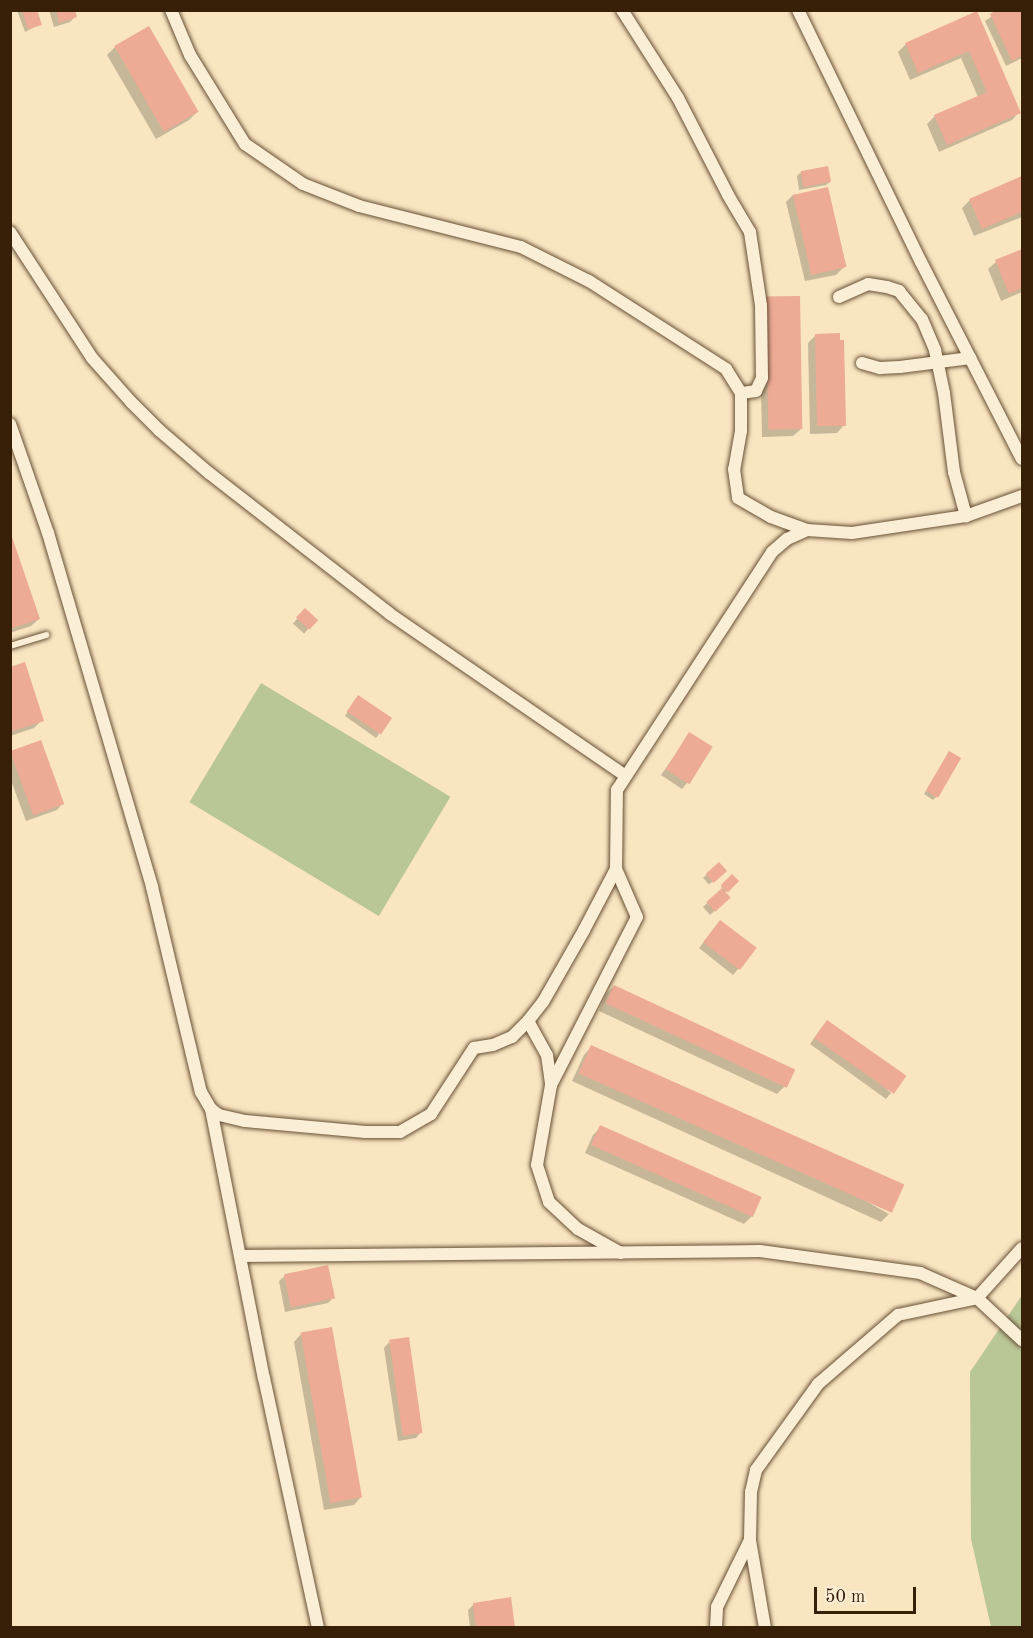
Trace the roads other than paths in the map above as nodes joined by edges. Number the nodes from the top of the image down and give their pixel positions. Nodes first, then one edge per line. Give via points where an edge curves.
1 (171, 10) edge
2 (622, 10) edge
3 (798, 10) edge
4 (10, 232) edge
5 (839, 297) dead end
6 (970, 358) junction
7 (862, 363) dead end
8 (938, 363) junction
9 (741, 393) junction
10 (10, 424) edge
11 (1023, 459) edge
12 (1023, 496) edge
13 (966, 516) junction
14 (807, 530) junction
15 (46, 635) dead end
16 (10, 645) edge
17 (626, 776) junction
18 (616, 869) junction
19 (528, 1021) junction
20 (551, 1085) junction
21 (211, 1109) junction
22 (1023, 1248) edge
23 (622, 1254) junction
24 (240, 1256) junction
25 (977, 1298) junction
26 (1023, 1340) edge
27 (750, 1540) junction
28 (318, 1628) edge
29 (716, 1628) edge
30 (765, 1628) edge

1 - 9 street via 195,64 245,144 303,184 359,206 521,247 589,281 698,349 726,369
2 - 9 street via 678,98 750,232 761,306 762,378 756,391
3 - 6 street
4 - 17 street via 92,358 159,430 390,614
5 - 8 street via 867,284 899,291 922,319
6 - 8 street
6 - 11 street
7 - 8 street via 880,368
8 - 13 street via 954,472
9 - 14 street via 741,431 734,469 738,498 771,518
10 - 21 street via 48,533 146,865 201,1092
12 - 13 street
13 - 14 street via 852,533
14 - 17 street via 787,539 772,552
15 - 16 lane
17 - 18 street via 617,790
18 - 19 street via 555,981
18 - 20 street via 637,917
19 - 20 street via 547,1055
19 - 21 street via 512,1037 474,1048 431,1114 400,1131 365,1132 245,1121
20 - 23 street via 537,1165 549,1202 578,1229
21 - 24 street
22 - 25 street
23 - 24 street
23 - 25 street via 760,1251 920,1273
24 - 28 street
25 - 26 street
25 - 27 street via 898,1315 818,1384 756,1470 751,1492
27 - 29 street via 717,1607
27 - 30 street

